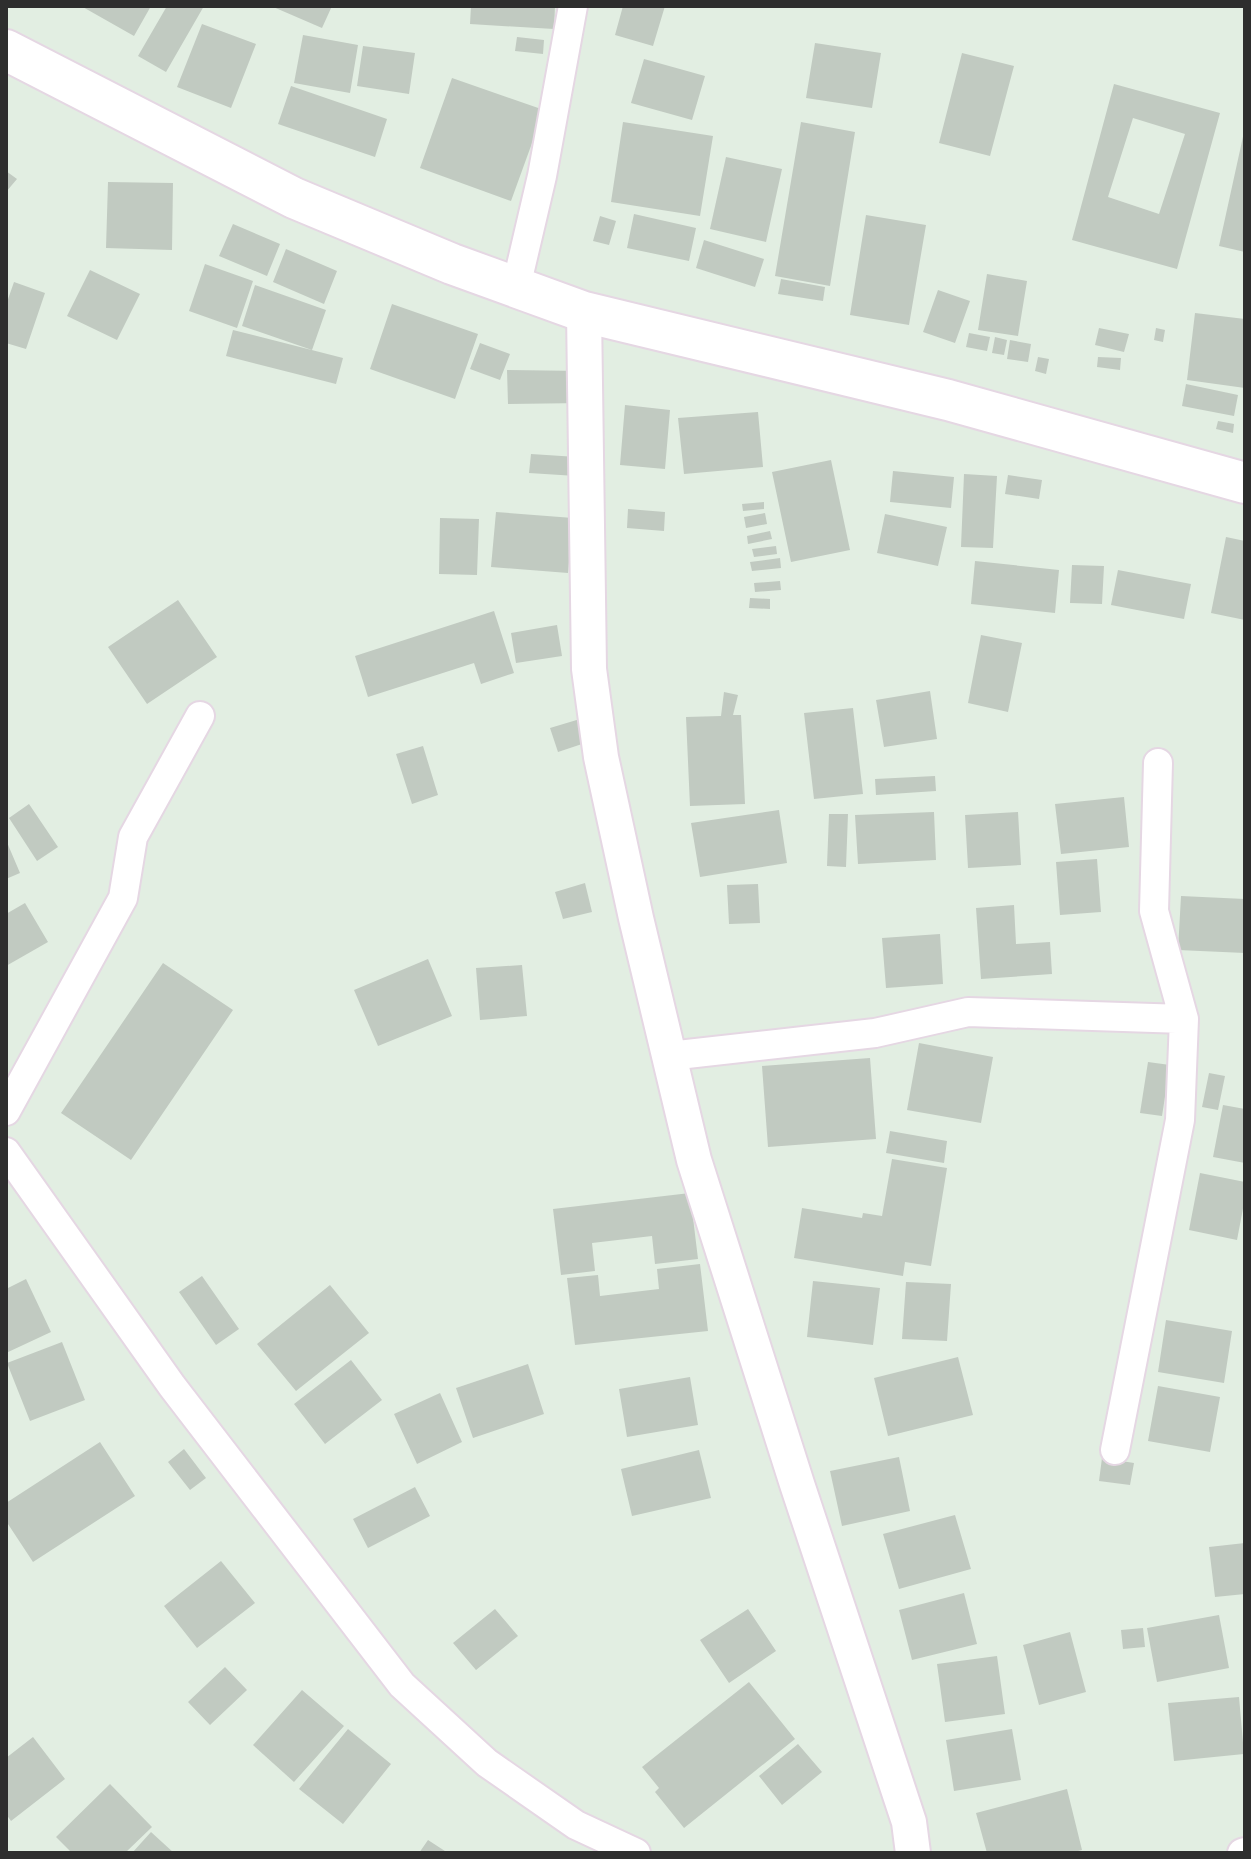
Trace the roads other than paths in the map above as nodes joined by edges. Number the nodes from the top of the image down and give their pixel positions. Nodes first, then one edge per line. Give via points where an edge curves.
1 (573, 6) edge
2 (6, 50) edge
3 (516, 287) junction
4 (584, 312) junction
5 (1245, 476) edge
6 (1244, 483) edge
7 (200, 716) dead end
8 (1158, 763) dead end
9 (1184, 1019) junction
10 (669, 1056) junction
11 (6, 1111) edge
12 (6, 1152) edge
13 (1115, 1450) dead end
14 (636, 1853) edge
15 (913, 1853) edge

1 - 3 street
2 - 3 main road via 294,198
3 - 4 main road
4 - 6 main road via 948,400
4 - 10 street via 589,669 601,757
5 - 6 street
7 - 11 street via 133,837 123,898
8 - 9 street via 1154,911
9 - 10 street via 968,1012 875,1033
9 - 13 street via 1180,1120
10 - 15 street via 694,1160 909,1822
12 - 14 street via 172,1386 402,1685 487,1763 576,1825

